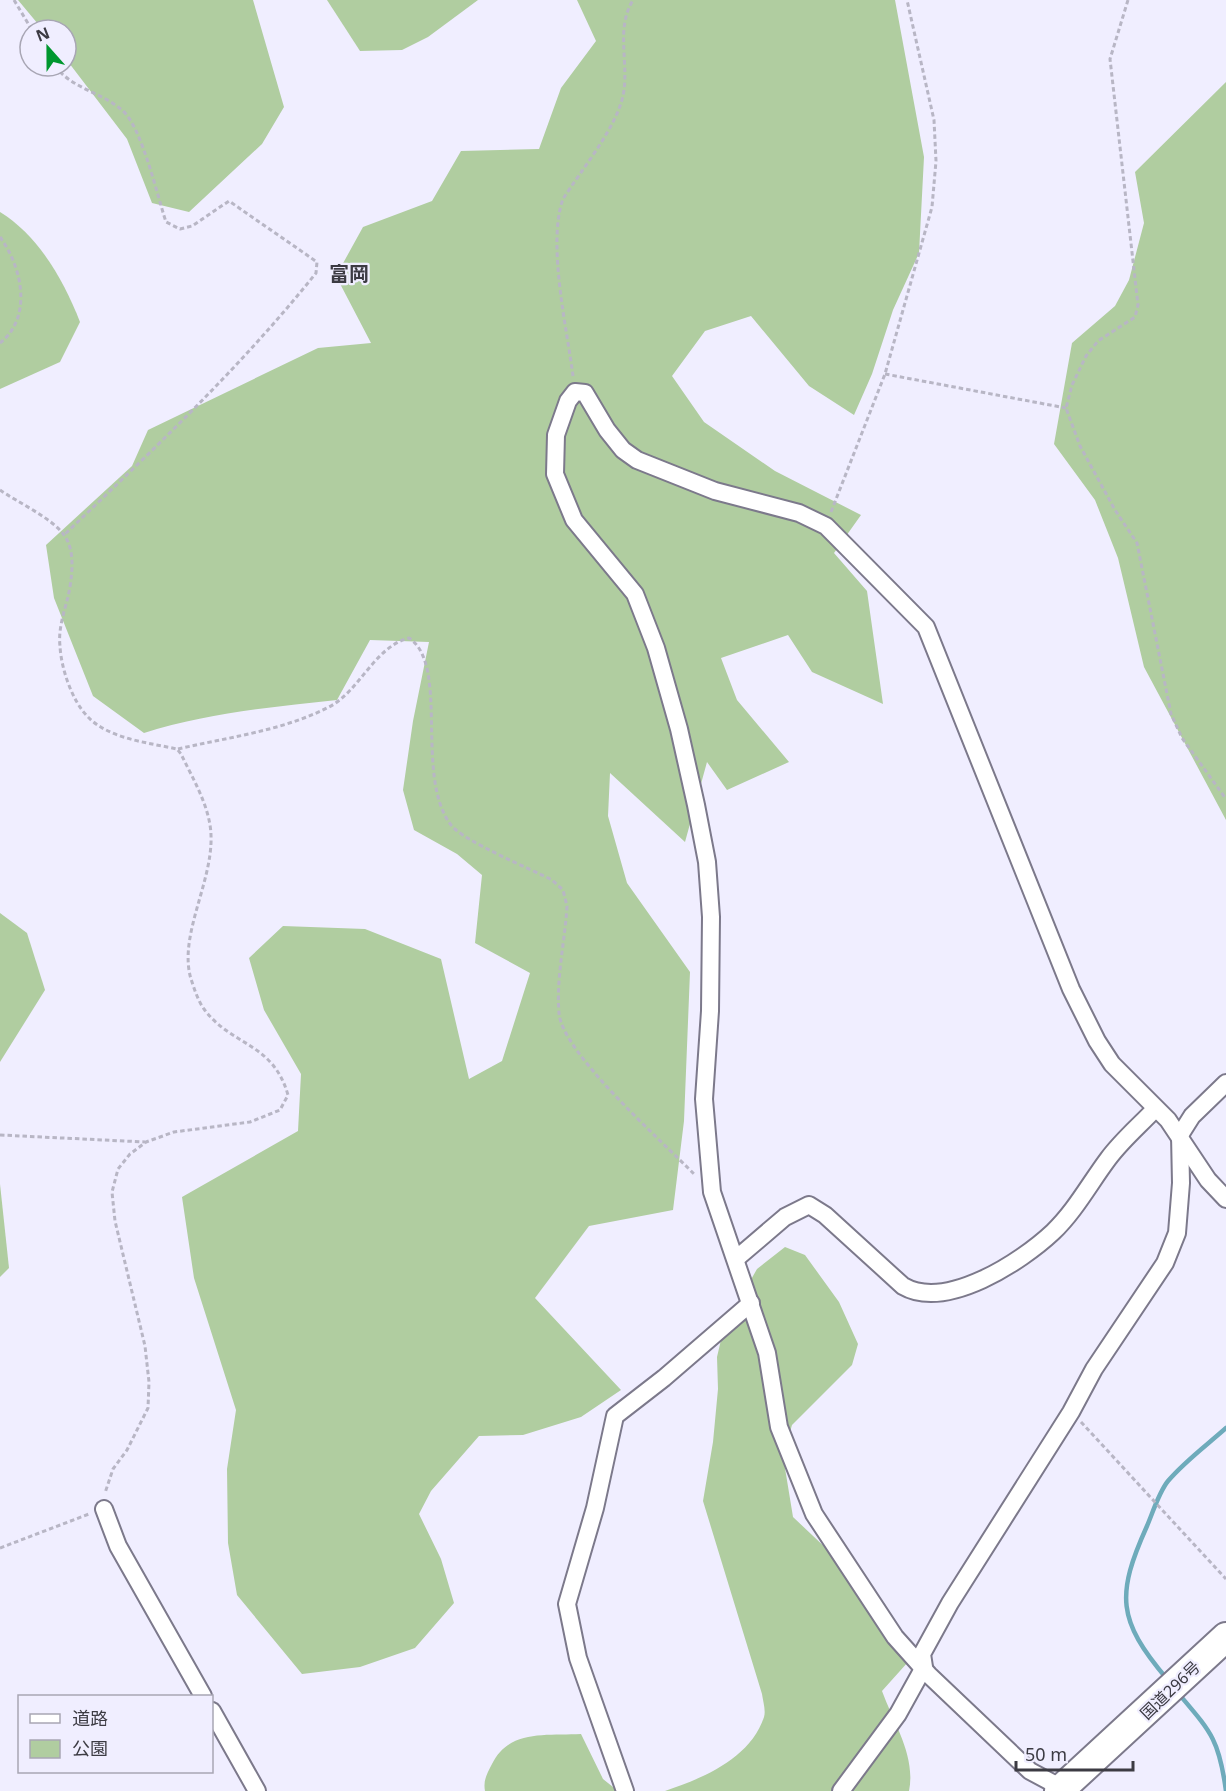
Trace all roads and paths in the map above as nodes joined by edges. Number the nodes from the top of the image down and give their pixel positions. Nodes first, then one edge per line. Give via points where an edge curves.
1 (14, 0) edge
2 (633, 0) edge
3 (907, 0) edge
4 (1128, 0) edge
5 (25, 18) edge
6 (64, 78) edge
7 (0, 237) edge
8 (0, 343) edge
9 (885, 374) junction
10 (575, 392) junction
11 (1066, 408) junction
12 (0, 490) edge
13 (826, 526) junction
14 (64, 535) junction
15 (177, 749) junction
16 (1226, 799) edge
17 (1226, 1083) edge
18 (1155, 1109) junction
19 (0, 1135) edge
20 (1180, 1135) junction
21 (146, 1142) junction
22 (712, 1192) junction
23 (1226, 1199) edge
24 (736, 1258) junction
25 (751, 1303) junction
26 (1071, 1412) junction
27 (104, 1509) junction
28 (0, 1548) edge
29 (1226, 1580) edge
30 (1226, 1637) edge
31 (924, 1667) junction
32 (202, 1695) edge
33 (213, 1713) edge
34 (1061, 1789) edge
35 (256, 1791) edge
36 (626, 1791) edge
37 (841, 1791) edge

1 - 5 path
2 - 10 path via 623,22 624,91 618,112 558,212 558,257
3 - 9 path via 934,120 936,161 932,207
4 - 11 path via 1110,59 1138,305 1135,317 1098,341 1086,356
6 - 14 path via 123,111 135,125 166,222 180,229 192,226 229,201 317,262 316,273 272,329 220,385
7 - 8 path via 20,281 22,295 20,312
9 - 11 path
9 - 13 path
10 - 13 street via 585,393 607,430 637,460 715,490 799,513
10 - 22 street via 561,416 556,435 555,474 574,520 635,594 656,648 679,729 706,862 711,917 705,1099
11 - 16 path via 1080,446 1137,543 1171,714 1182,738
12 - 14 path
13 - 18 street via 926,627 1071,989 1112,1064
14 - 15 path via 71,558 71,580 59,645 74,695 88,718 106,729
15 - 21 path via 207,809 211,834 210,864 187,957 191,978 202,1008 280,1070 288,1095 280,1110 250,1122 174,1132
15 - 22 path via 270,729 330,706 394,644 409,638 420,645 429,669 437,802 452,827 552,880 563,890 567,906 559,1012 563,1031 585,1062
17 - 20 street via 1192,1116
18 - 20 street
18 - 24 street via 1126,1137 1055,1230 1013,1263 950,1292 915,1293 903,1286 809,1205 785,1217
19 - 21 path
20 - 23 street
20 - 26 street via 1177,1233 1165,1263 1094,1369
21 - 27 path via 118,1169 112,1192 115,1221 145,1346 148,1408 127,1450 112,1469
22 - 24 street
24 - 25 street
25 - 31 street via 767,1353 779,1426 814,1514 895,1637
25 - 36 street via 615,1416 596,1508 570,1587 568,1619 578,1658
26 - 29 path
26 - 31 street via 950,1602 922,1654
27 - 28 path
27 - 32 street via 118,1546
30 - 34 highway, 国道296号
31 - 34 street via 1030,1771
31 - 37 street via 898,1714
33 - 35 street

